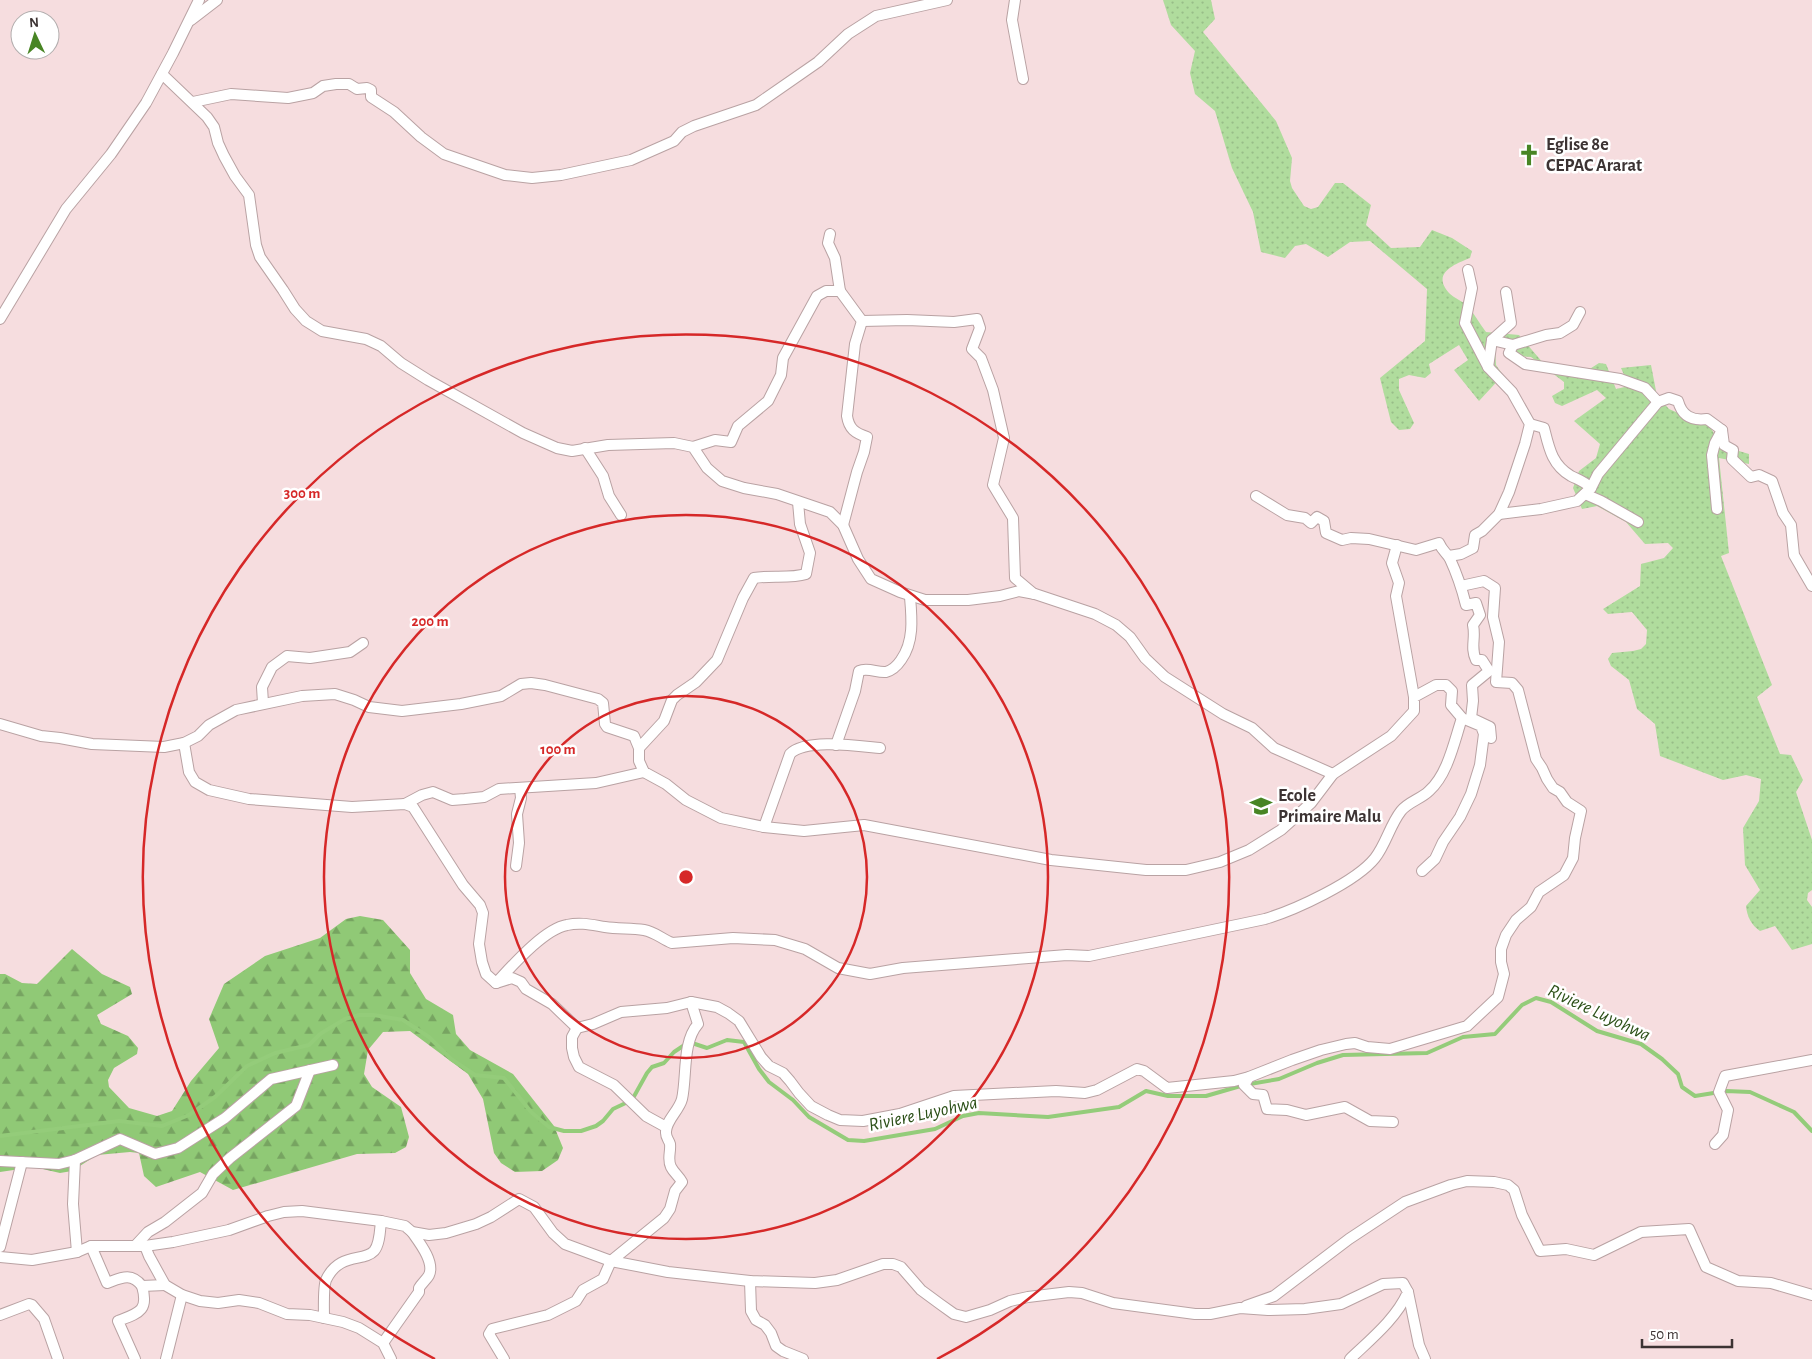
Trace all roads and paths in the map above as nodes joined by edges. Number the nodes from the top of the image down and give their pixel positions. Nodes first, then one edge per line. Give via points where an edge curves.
1 (198, 0) edge
2 (217, 0) edge
3 (947, 0) edge
4 (1015, 0) edge
5 (187, 24) junction
6 (162, 74) junction
7 (1023, 79) dead end
8 (192, 102) junction
9 (830, 234) dead end
10 (1468, 270) dead end
11 (840, 291) junction
12 (1506, 292) dead end
13 (1580, 312) dead end
14 (0, 319) edge
15 (862, 321) junction
16 (1492, 340) junction
17 (1513, 345) junction
18 (1488, 367) junction
19 (1658, 402) junction
20 (1530, 424) junction
21 (1722, 430) junction
22 (693, 447) junction
23 (585, 448) junction
24 (1588, 491) junction
25 (1256, 496) dead end
26 (798, 502) junction
27 (1717, 509) dead end
28 (1499, 514) junction
29 (621, 515) dead end
30 (1638, 522) dead end
31 (843, 525) junction
32 (1397, 545) junction
33 (1449, 556) junction
34 (1461, 586) junction
35 (1812, 586) edge
36 (1035, 594) junction
37 (910, 596) junction
38 (362, 643) dead end
39 (1414, 697) junction
40 (263, 703) junction
41 (1462, 718) junction
42 (0, 724) edge
43 (1484, 734) junction
44 (184, 744) junction
45 (836, 745) junction
46 (639, 748) junction
47 (880, 748) dead end
48 (644, 772) junction
49 (1333, 774) junction
50 (520, 788) junction
51 (405, 804) junction
52 (764, 828) junction
53 (516, 866) dead end
54 (1422, 871) dead end
55 (496, 983) junction
56 (691, 1002) junction
57 (577, 1028) junction
58 (1812, 1060) edge
59 (332, 1065) dead end
60 (310, 1070) junction
61 (1249, 1077) junction
62 (1393, 1122) dead end
63 (666, 1127) junction
64 (1715, 1144) dead end
65 (74, 1160) junction
66 (0, 1161) edge
67 (22, 1162) junction
68 (381, 1221) junction
69 (412, 1232) junction
70 (91, 1246) junction
71 (140, 1246) junction
72 (0, 1247) edge
73 (77, 1252) junction
74 (0, 1258) edge
75 (611, 1261) junction
76 (750, 1281) junction
77 (142, 1286) junction
78 (165, 1286) junction
79 (1408, 1292) junction
80 (182, 1295) junction
81 (1812, 1295) edge
82 (1240, 1308) junction
83 (0, 1315) edge
84 (324, 1318) junction
85 (384, 1343) junction
86 (58, 1359) edge
87 (135, 1359) edge
88 (166, 1359) edge
89 (391, 1359) edge
90 (504, 1359) edge
91 (803, 1359) edge
92 (1350, 1359) edge
93 (1425, 1359) edge

1 - 5 street
2 - 5 street
3 - 8 street via 876,16 756,105 694,126 674,141 631,160 561,175 532,178 505,175 444,154 371,97 371,90 357,89 349,84 323,86 313,93 288,98 230,94
4 - 7 street via 1012,20
5 - 6 street
6 - 8 street
6 - 14 street via 130,128 66,209
8 - 23 street via 214,127 224,156 249,195 260,258 306,321 322,331 366,339 381,346 428,380 542,443 572,451
9 - 11 street via 828,243 835,258
10 - 18 street via 1472,288 1465,323
11 - 15 street
11 - 22 street via 826,291 817,296 783,358 781,375 768,401 738,426 731,442 715,440
12 - 16 street via 1511,322
13 - 17 street via 1573,325 1560,333
15 - 31 street via 855,344 847,416 848,425 857,434 867,437
15 - 36 street via 954,322 976,319 980,328 972,348 981,358 993,390 1004,438 993,485 1013,518 1015,578
16 - 17 street
16 - 18 street
17 - 19 street via 1509,353 1525,364 1620,380 1645,388
18 - 20 street via 1512,392
19 - 21 street via 1669,398 1678,400 1685,416 1707,419
19 - 24 street via 1598,474
20 - 24 street via 1544,428 1550,452 1558,466 1580,479
20 - 28 street
21 - 27 street via 1712,455
21 - 35 street via 1724,446 1733,450 1732,459 1751,477 1759,474 1772,481 1783,513 1791,525 1794,555
22 - 23 street via 646,443
22 - 26 street via 707,468 722,481
23 - 29 street via 603,476 609,496
24 - 28 street via 1577,501 1541,510
24 - 30 street
25 - 32 street via 1287,515 1311,522 1317,518 1324,521 1326,533 1342,540 1369,539
26 - 31 street via 830,512
26 - 46 street via 800,524 810,553 806,574 754,578 717,660 672,700 664,721
28 - 33 street via 1476,535 1473,548
31 - 37 street via 871,579
32 - 33 street via 1416,550 1439,543 1443,553
32 - 39 street via 1392,563 1399,583 1396,596
33 - 34 street
34 - 43 street via 1466,605 1476,602 1480,615 1473,625 1472,650 1476,660 1482,660 1489,671 1472,685 1471,718 1490,727 1491,738
34 - 61 street via 1484,581 1495,588 1493,617 1499,642 1496,682 1512,683 1518,690 1536,759 1553,788 1580,811 1573,858 1564,874 1539,892 1506,935 1501,949 1504,974 1498,997 1467,1026 1390,1049 1346,1044
36 - 37 street via 1019,591 945,601
36 - 49 street via 1095,614 1116,625 1165,677 1223,714 1252,728 1274,748
37 - 45 street via 912,620 906,653 895,668 885,672 859,671
38 - 40 street via 350,652 310,658 287,656 272,668 262,687
39 - 41 street via 1436,685 1446,685 1452,691 1451,705
39 - 49 street via 1414,711 1391,736
40 - 44 street via 222,716
40 - 46 street via 335,694 369,708 402,710 462,704 500,696 521,684 531,683 598,699 603,703 607,727 634,736
41 - 43 street via 1481,726
41 - 55 street via 1442,773 1430,791 1401,811 1366,868 1302,905 1265,919 1089,956 903,968 870,974 838,968 805,949 775,940 733,938 672,943 645,930 587,923 565,925 536,942
42 - 44 street via 41,736 92,744 139,747
43 - 54 street via 1480,765 1471,794 1435,859
44 - 51 street via 189,772 195,782 208,790 249,799 352,807
45 - 47 street
45 - 52 street via 802,747 790,754
46 - 48 street
48 - 50 street via 596,783
48 - 52 street via 720,818
49 - 52 street via 1311,802 1280,830 1249,850 1220,862 1186,870 1146,870 1051,860 864,825 804,831
50 - 51 street via 499,789 484,797 452,800 433,792
50 - 53 street
51 - 55 street via 419,814 463,885 480,905 483,913 482,962 486,974
55 - 57 street via 512,978 521,982 526,989 552,1004
56 - 57 street via 667,1008 621,1012
56 - 61 street via 717,1007 739,1021 769,1066 783,1074 811,1106 840,1120 863,1121 900,1114 954,1096 1056,1091 1085,1093 1137,1069 1167,1088
56 - 63 street via 698,1024 689,1042 682,1100
57 - 63 street via 572,1037 572,1048 579,1067 614,1085 646,1116
58 - 64 street via 1725,1076 1719,1092 1728,1110 1723,1135
59 - 60 street
60 - 65 street via 271,1079 225,1118 178,1148 155,1154 120,1139
60 - 71 street via 296,1106 230,1158 213,1174 202,1193 148,1232
61 - 62 street via 1244,1085 1253,1094 1263,1096 1267,1109 1306,1115 1345,1107 1370,1121
63 - 75 street via 670,1166 682,1182 664,1218
65 - 67 street via 59,1164
65 - 73 street
66 - 67 street
67 - 72 street
68 - 69 street via 405,1226
68 - 71 street via 327,1213 284,1212 192,1239
68 - 84 street via 375,1250 343,1261 327,1279
69 - 75 street via 429,1235 460,1229 491,1218 518,1199 534,1207 565,1244
69 - 85 street via 423,1247 431,1270
70 - 71 street
70 - 73 street
70 - 77 street via 107,1284 131,1277
71 - 78 street
73 - 74 street via 32,1260
75 - 76 street via 668,1272
75 - 90 street via 603,1279 583,1290 576,1301 548,1315 492,1329 489,1334
76 - 82 street via 815,1283 893,1264 901,1267 921,1290 940,1304 954,1314 966,1317 1010,1301 1069,1292 1113,1303 1195,1314
76 - 91 street via 751,1311 756,1320 765,1325 776,1346
77 - 78 street
77 - 87 street via 143,1307 136,1314 118,1321
78 - 80 street
79 - 82 street via 1403,1283 1383,1284 1341,1304 1286,1310
79 - 92 street via 1395,1314
79 - 93 street
80 - 84 street via 218,1303 238,1300 259,1303 286,1314
80 - 88 street
81 - 82 street via 1771,1283 1738,1281 1706,1267 1689,1229 1641,1232 1594,1255 1566,1249 1540,1251 1514,1190 1494,1182 1467,1181 1405,1202 1349,1239 1274,1296
83 - 86 street via 32,1305 44,1319
84 - 85 street via 359,1328
85 - 89 street

